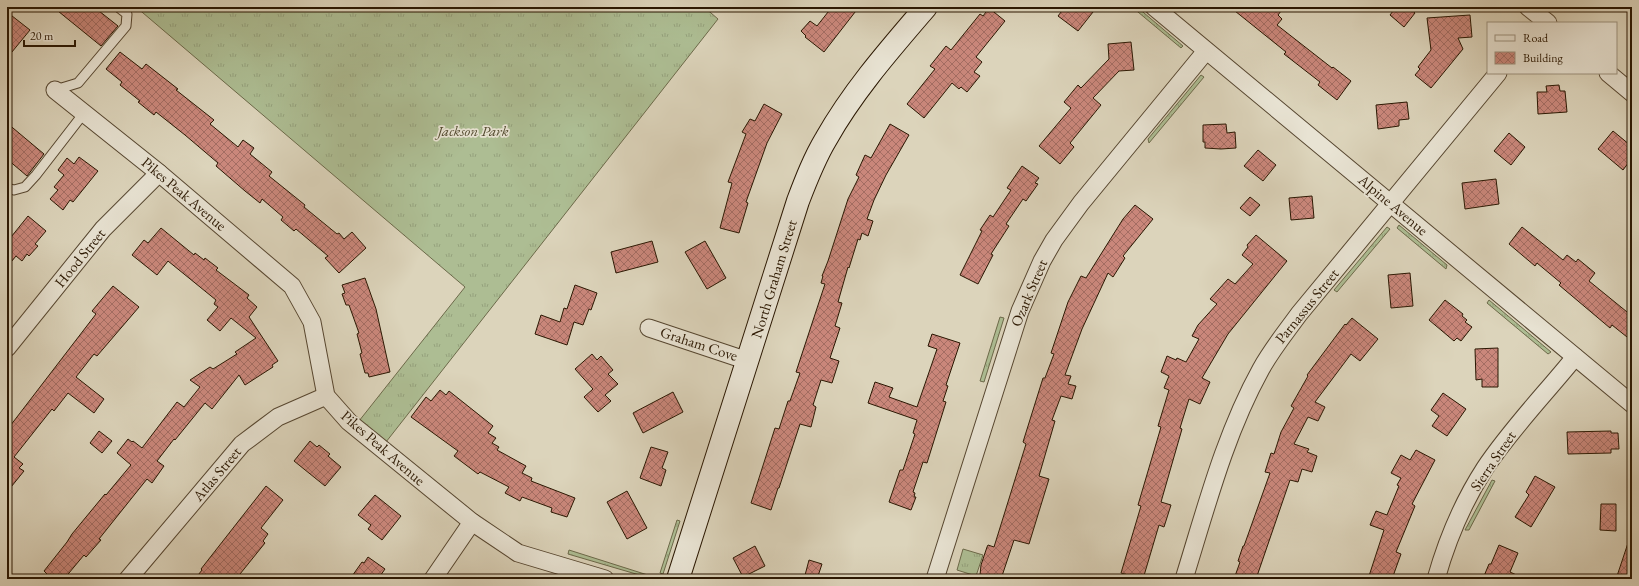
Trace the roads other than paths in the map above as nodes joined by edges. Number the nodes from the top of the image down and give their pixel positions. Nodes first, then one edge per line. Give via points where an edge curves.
1 (118, 7) edge
2 (926, 7) edge
3 (1154, 7) edge
4 (1528, 7) edge
5 (1543, 22) edge
6 (1206, 51) junction
7 (1497, 74) edge
8 (1609, 74) edge
9 (55, 90) joint
10 (1632, 93) edge
11 (84, 113) junction
12 (159, 173) junction
13 (7, 188) edge
14 (1391, 203) junction
15 (649, 328) dead end
16 (7, 348) edge
17 (1575, 357) junction
18 (748, 360) junction
19 (326, 396) junction
20 (1632, 404) edge
21 (472, 522) junction
22 (128, 579) edge
23 (433, 579) edge
24 (605, 579) edge
25 (678, 579) edge
26 (935, 579) edge
27 (1184, 579) edge
28 (1436, 579) edge

1 - 9 lane via 127,14 126,26 78,84
2 - 18 main road, North Graham Street via 842,112 825,140 798,201
3 - 6 street, Alpine Avenue
4 - 5 street
6 - 14 street, Alpine Avenue
6 - 26 street, Ozark Street via 1081,203 1039,266 1003,361
7 - 14 street, Parnassus Street
8 - 10 street
9 - 11 street, Pikes Peak Avenue
11 - 12 street, Pikes Peak Avenue
11 - 13 lane via 25,187 14,190
12 - 16 street, Hood Street via 103,229
12 - 19 street, Pikes Peak Avenue via 292,286 312,322
14 - 17 street, Alpine Avenue
14 - 27 street, Parnassus Street via 1299,314 1261,369 1231,434
15 - 18 street, Graham Cove
17 - 20 street, Alpine Avenue
17 - 28 street, Sierra Street via 1485,468 1452,531
18 - 25 main road, North Graham Street
19 - 21 street, Pikes Peak Avenue via 349,422
19 - 22 street, Atlas Street via 278,417 242,444
21 - 23 street
21 - 24 street, Pikes Peak Avenue via 518,553

